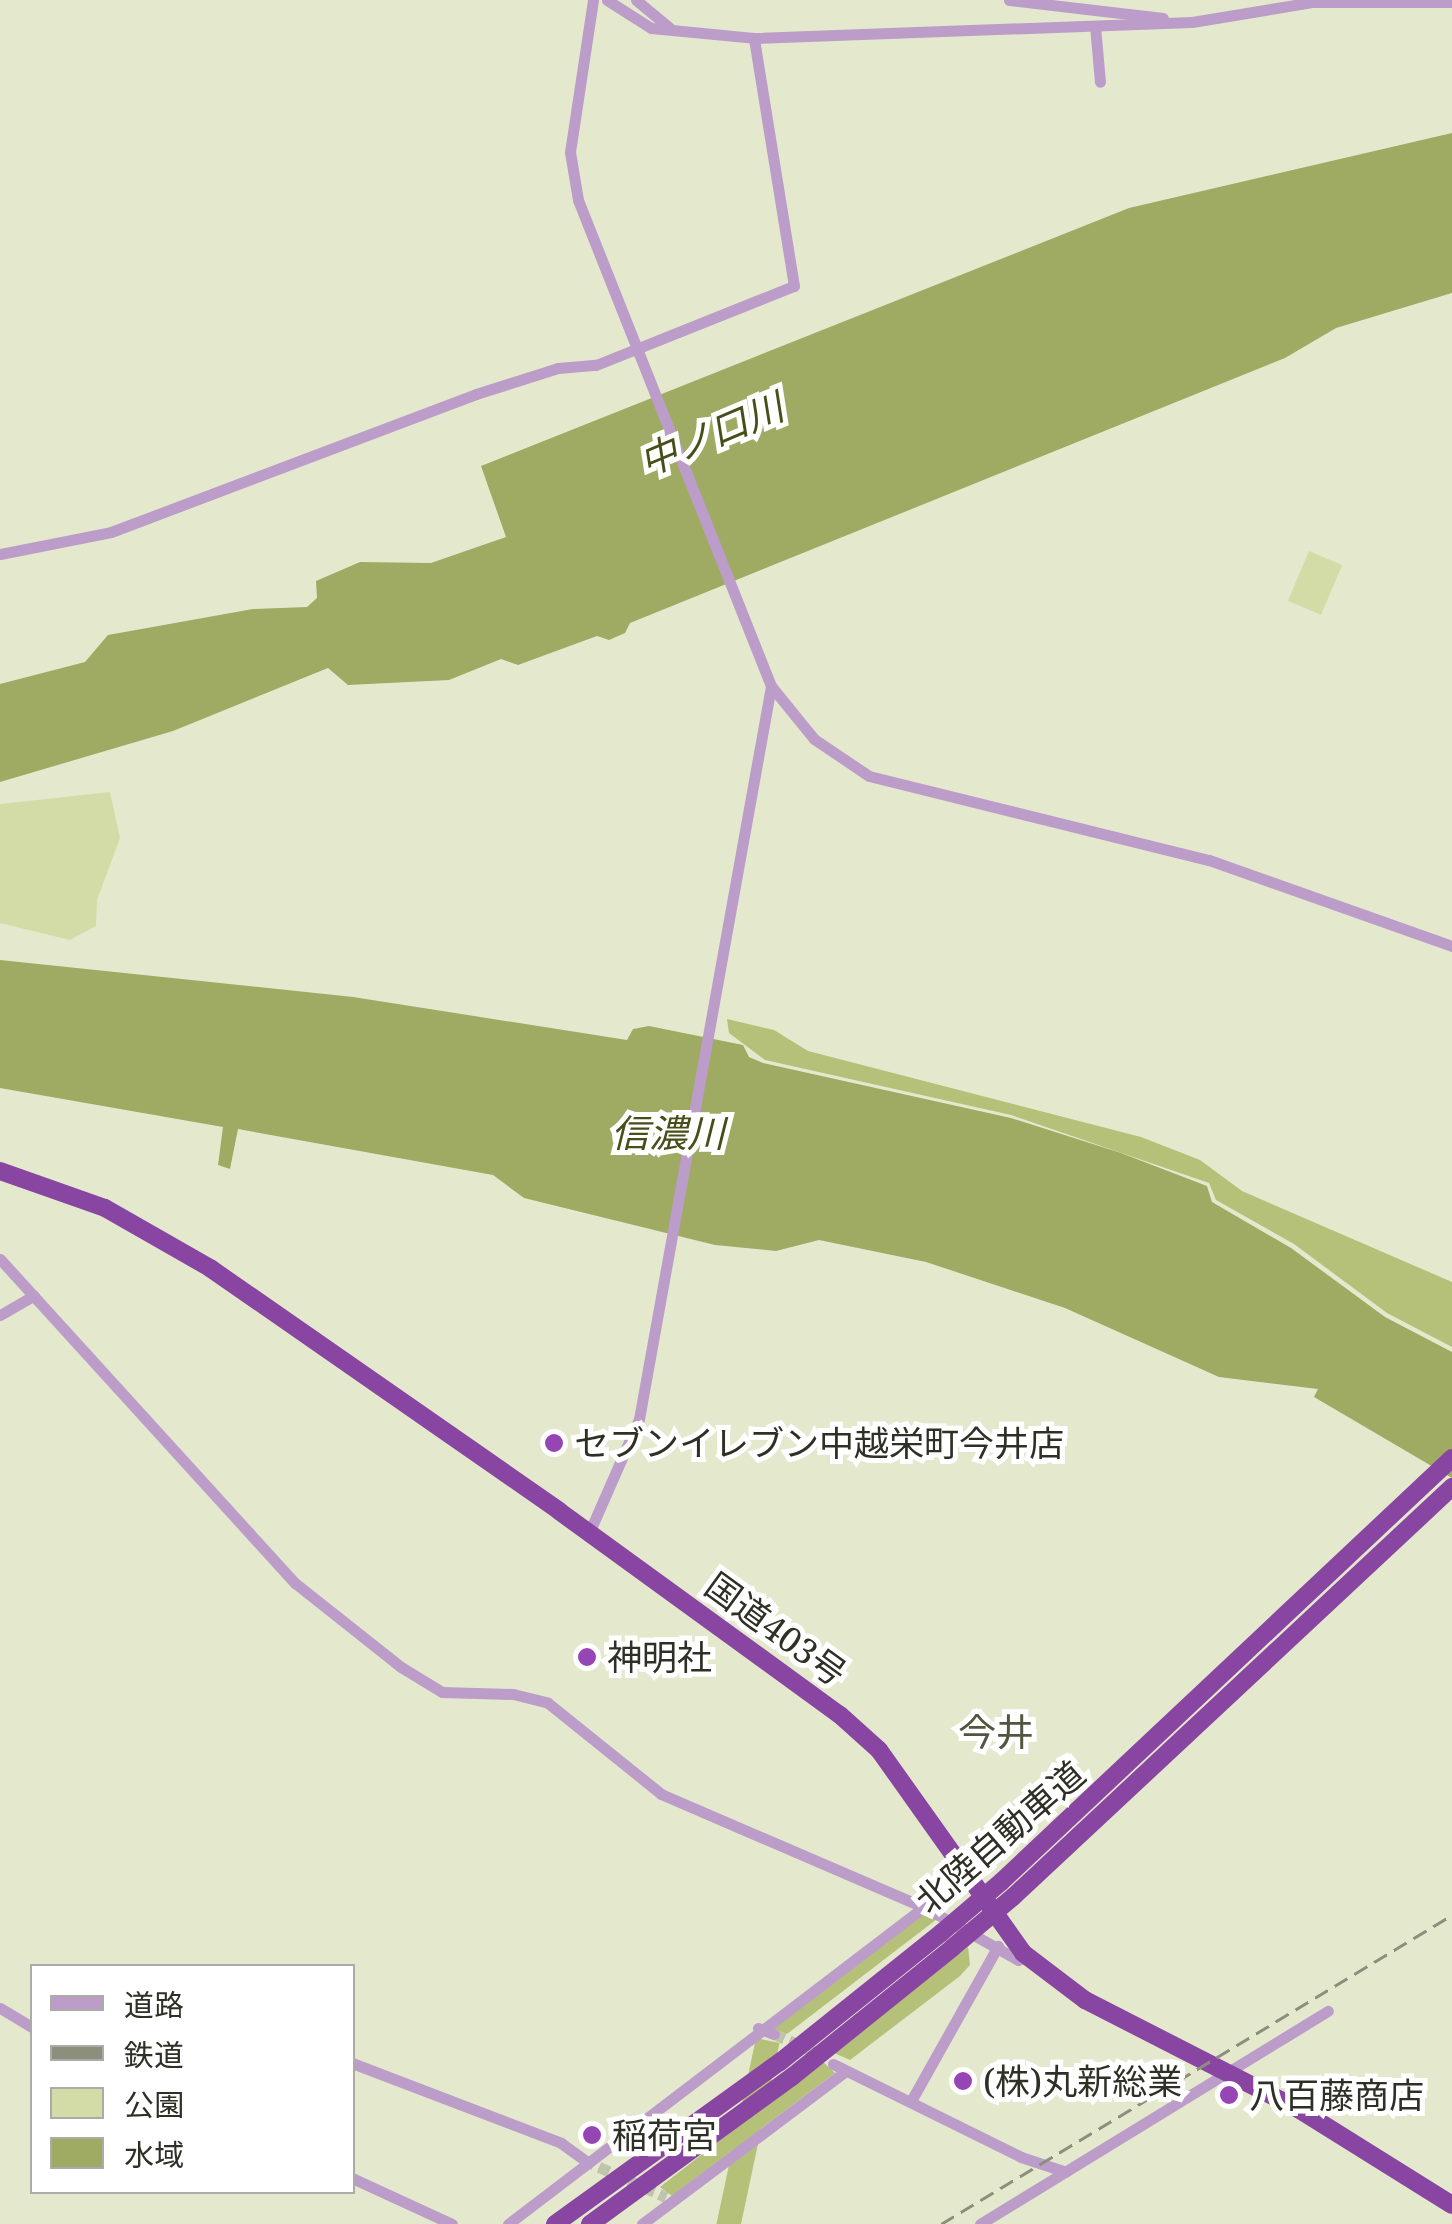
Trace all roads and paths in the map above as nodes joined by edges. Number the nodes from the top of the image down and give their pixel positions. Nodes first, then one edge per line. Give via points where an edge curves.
1 (593, 0) edge
2 (607, 0) edge
3 (636, 0) edge
4 (1009, 0) edge
5 (1452, 2) edge
6 (1192, 22) junction
7 (1095, 26) junction
8 (674, 32) junction
9 (754, 38) junction
10 (1100, 82) dead end
11 (636, 349) junction
12 (0, 554) edge
13 (771, 686) junction
14 (1452, 946) edge
15 (0, 1171) edge
16 (0, 1259) edge
17 (34, 1295) junction
18 (0, 1315) edge
19 (1452, 1458) edge
20 (1452, 1487) edge
21 (589, 1533) junction
22 (1007, 1890) junction
23 (924, 1907) junction
24 (947, 1940) junction
25 (998, 1946) junction
26 (1028, 1956) junction
27 (0, 2008) edge
28 (1328, 2011) dead end
29 (30, 2025) edge
30 (758, 2028) junction
31 (774, 2034) tunnel mouth
32 (355, 2064) edge
33 (833, 2064) tunnel mouth
34 (846, 2071) junction
35 (1226, 2072) junction
36 (911, 2101) junction
37 (584, 2160) junction
38 (1066, 2172) junction
39 (355, 2179) edge
40 (1452, 2205) edge
41 (452, 2224) edge
42 (508, 2224) edge
43 (555, 2224) edge
44 (590, 2224) edge
45 (642, 2224) edge
46 (980, 2224) edge

1 - 11 street via 571,167
2 - 8 street via 642,24
3 - 8 street
4 - 6 street
5 - 6 street via 1299,3
6 - 7 street
7 - 9 street
7 - 10 street
8 - 9 street
9 - 11 street via 794,286
11 - 12 street via 476,394 111,532
11 - 13 street
13 - 14 street via 814,739 869,776 1224,864
13 - 21 street via 639,1419
15 - 21 highway, 国道403号 via 105,1208 210,1268
16 - 17 street
17 - 18 street
17 - 23 street via 295,1583 442,1692 533,1696 661,1794
19 - 22 highway, 北陸自動車道
20 - 22 highway, 北陸自動車道
21 - 26 highway, 国道403号 via 840,1715 878,1750
22 - 24 highway, 北陸自動車道, bridge
23 - 25 street
23 - 30 street
24 - 43 highway, 北陸自動車道
24 - 44 highway, 北陸自動車道 via 724,2128
25 - 26 street via 1018,1960
25 - 36 street
26 - 35 highway, 国道403号 via 1086,2000
27 - 29 street
28 - 35 street
30 - 31 street
30 - 37 street
32 - 37 street via 561,2143
33 - 34 street
34 - 36 street
34 - 45 street
35 - 38 street
35 - 40 highway, 国道403号 via 1363,2146
36 - 38 street via 1021,2157
37 - 42 street
38 - 46 street
39 - 41 street

